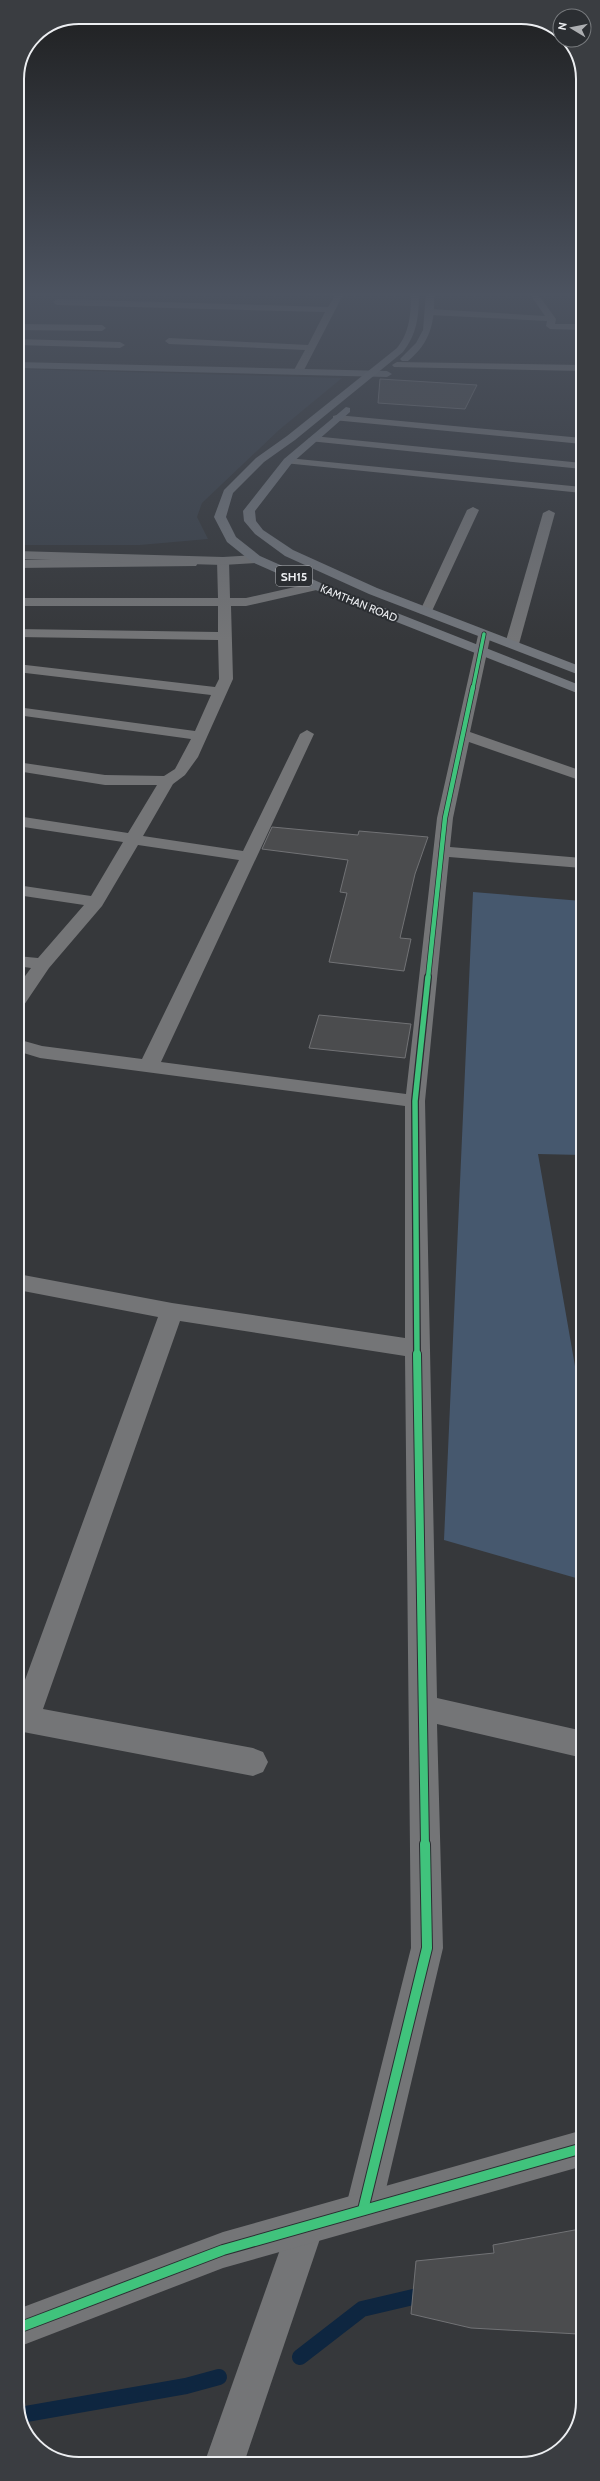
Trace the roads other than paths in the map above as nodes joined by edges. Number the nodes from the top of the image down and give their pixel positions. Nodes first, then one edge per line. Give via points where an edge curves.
1 (327, 409) edge
2 (348, 409) edge
3 (337, 418) junction
4 (313, 439) junction
5 (576, 440) edge
6 (288, 461) junction
7 (576, 465) edge
8 (576, 489) edge
9 (473, 510) dead end
10 (549, 513) dead end
11 (259, 532) junction
12 (231, 539) junction
13 (24, 555) edge
14 (256, 559) junction
15 (223, 562) junction
16 (24, 564) edge
17 (317, 586) junction
18 (24, 602) edge
19 (223, 602) junction
20 (426, 612) junction
21 (24, 633) edge
22 (224, 636) junction
23 (483, 643) junction
24 (512, 644) junction
25 (24, 668) edge
26 (576, 670) edge
27 (576, 688) edge
28 (220, 692) junction
29 (24, 712) edge
30 (307, 734) dead end
31 (464, 735) junction
32 (201, 736) junction
33 (24, 767) edge
34 (576, 774) edge
35 (167, 781) junction
36 (24, 822) edge
37 (134, 839) junction
38 (441, 851) junction
39 (248, 857) junction
40 (576, 862) edge
41 (24, 891) edge
42 (96, 902) junction
43 (24, 962) edge
44 (43, 964) junction
45 (24, 992) edge
46 (24, 1047) edge
47 (150, 1066) junction
48 (415, 1101) junction
49 (24, 1283) edge
50 (172, 1311) junction
51 (417, 1349) junction
52 (423, 1708) junction
53 (24, 1714) edge
54 (24, 1719) edge
55 (576, 1743) edge
56 (253, 1762) dead end
57 (576, 2150) edge
58 (363, 2210) junction
59 (306, 2227) junction
60 (24, 2326) edge
61 (226, 2457) edge

1 - 12 main road, KAMTHAN ROAD / SH15 via 260,460 228,492 220,517
2 - 3 main road, KAMTHAN ROAD / SH15
3 - 4 main road, KAMTHAN ROAD / SH15
3 - 5 street
4 - 6 main road, KAMTHAN ROAD / SH15
4 - 7 street
6 - 8 street
6 - 11 main road, KAMTHAN ROAD / SH15 via 249,511 250,521
9 - 20 street
10 - 24 street
11 - 12 main road
11 - 20 main road, KAMTHAN ROAD / SH15 via 289,553
12 - 14 main road, KAMTHAN ROAD / SH15
13 - 15 street
14 - 15 street
14 - 17 main road, KAMTHAN ROAD / SH15
15 - 16 street
15 - 19 street
17 - 19 street via 246,602
17 - 23 main road, KAMTHAN ROAD / SH15
18 - 19 street
19 - 22 street
20 - 23 main road, KAMTHAN ROAD / SH15
21 - 22 street
22 - 28 street via 226,679
23 - 24 main road, KAMTHAN ROAD / SH15
23 - 27 main road, KAMTHAN ROAD / SH15
23 - 31 street
24 - 26 main road, KAMTHAN ROAD / SH15
25 - 28 street
28 - 32 street
29 - 32 street
30 - 39 street
31 - 34 street
31 - 38 street via 445,818
32 - 35 street via 180,772
33 - 35 street via 105,780
35 - 37 street
36 - 37 street
37 - 39 street
37 - 42 street
38 - 40 street
38 - 48 street
39 - 47 street
41 - 42 street
42 - 44 street
43 - 44 street
44 - 45 street
46 - 47 street via 40,1052
47 - 48 street
48 - 51 street
49 - 50 street
50 - 51 street
50 - 53 street
51 - 52 street
52 - 55 street
52 - 58 street via 427,1948
54 - 56 street
57 - 58 street
58 - 59 street
59 - 60 street via 223,2250
59 - 61 street

